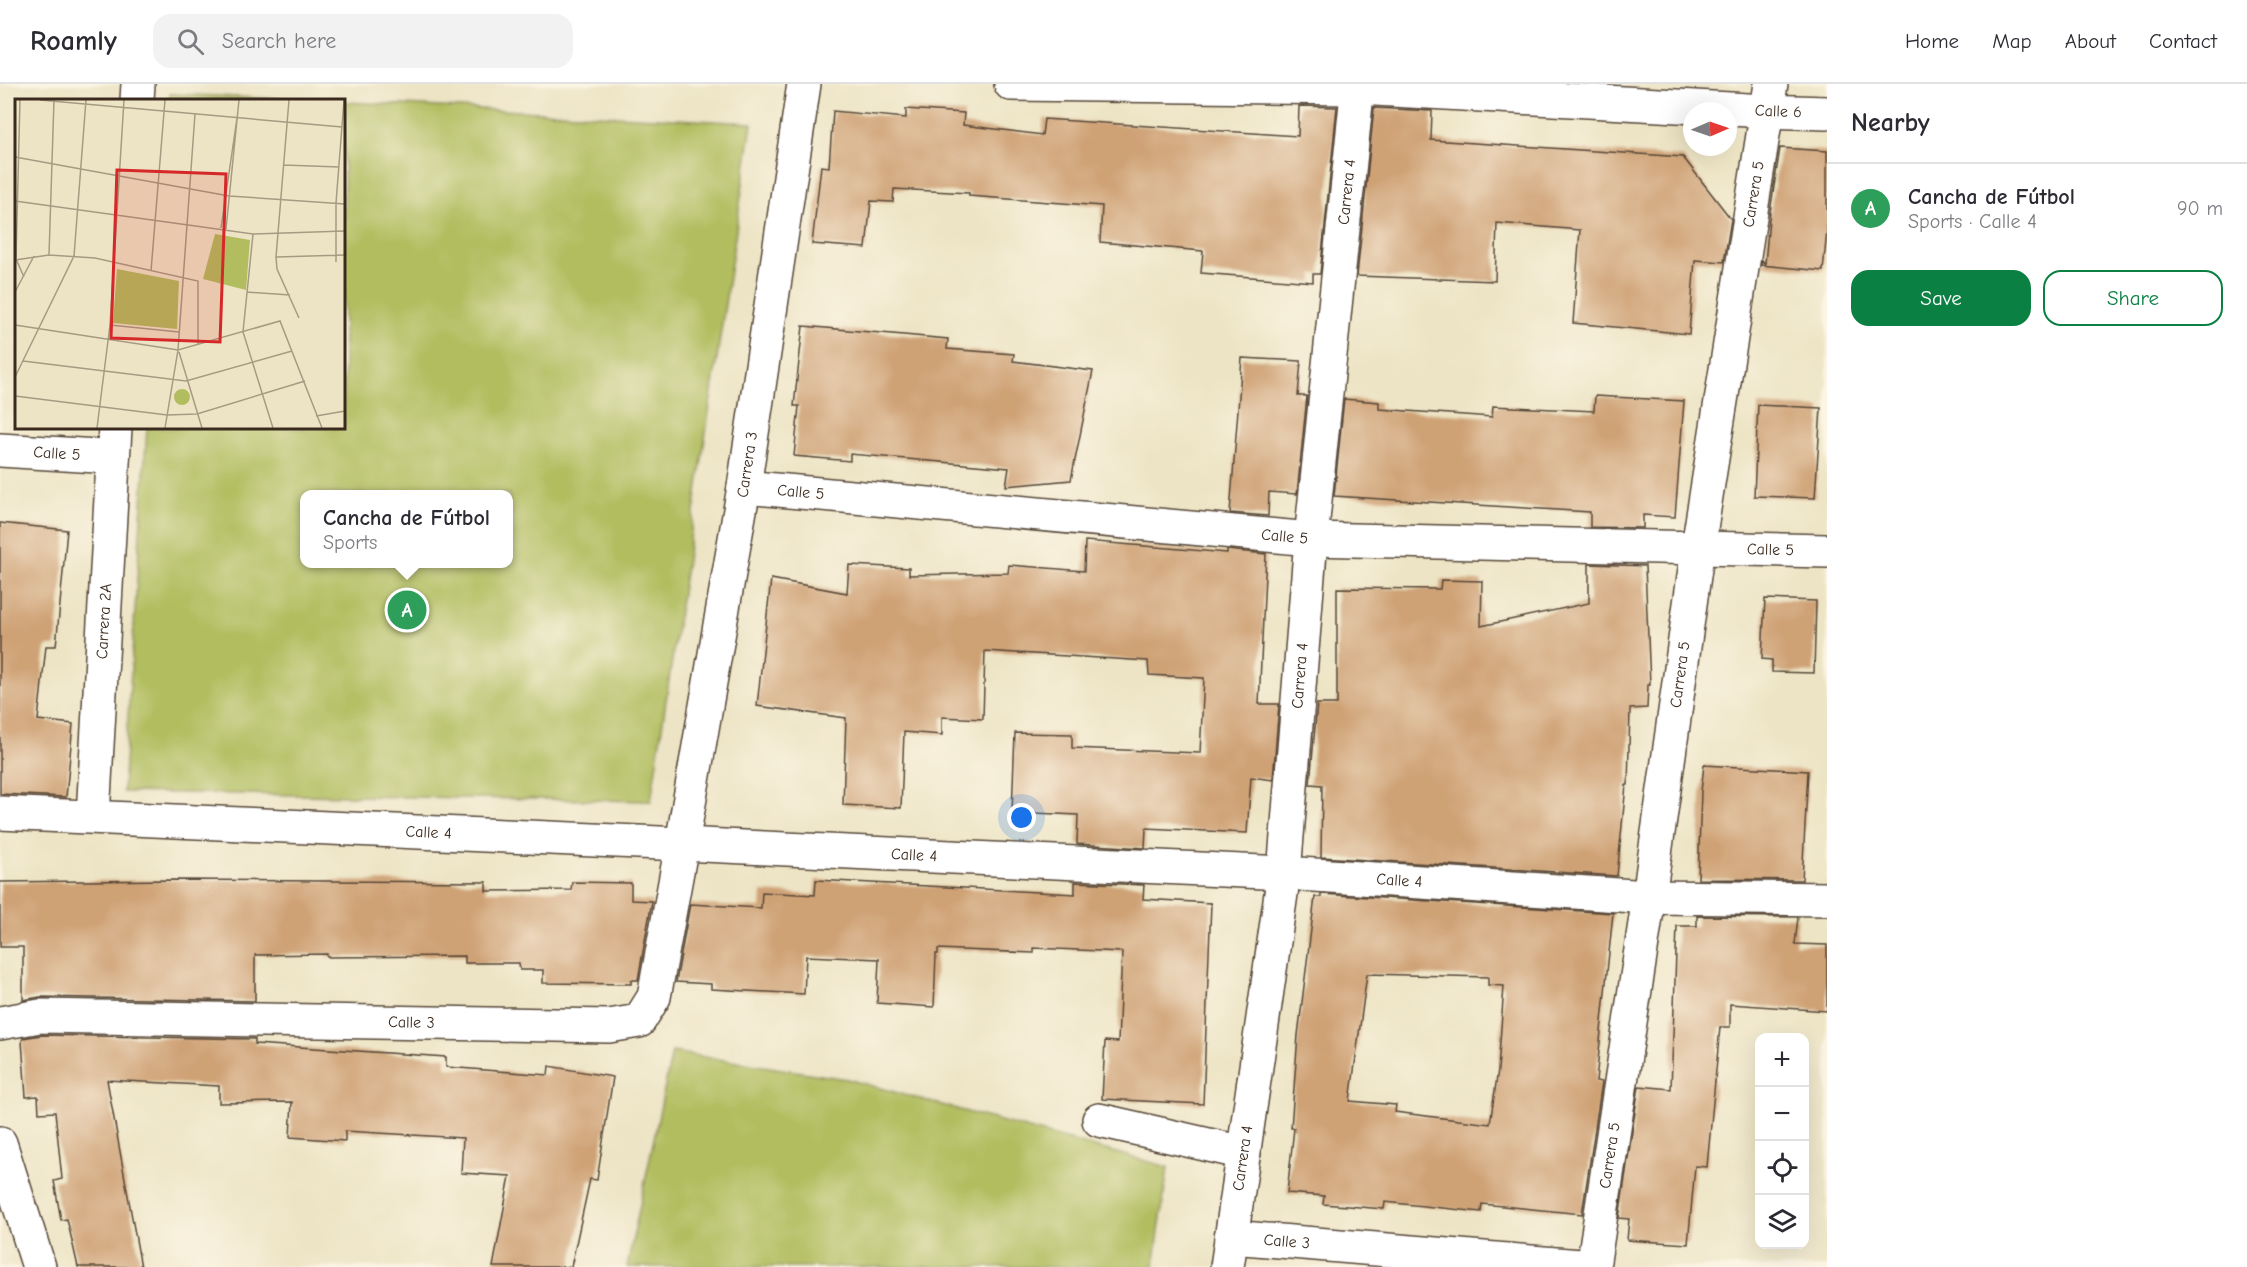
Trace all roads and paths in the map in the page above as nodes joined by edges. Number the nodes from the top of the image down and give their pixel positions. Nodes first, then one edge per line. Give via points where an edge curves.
1 (138, 84) edge
2 (804, 84) edge
3 (1011, 84) edge
4 (1358, 86) edge
5 (1769, 98) edge
6 (137, 99) edge
7 (1827, 113) edge
8 (114, 442) edge
9 (0, 450) edge
10 (744, 487) junction
11 (1311, 539) junction
12 (1698, 547) junction
13 (1827, 551) edge
14 (0, 813) edge
15 (93, 816) junction
16 (682, 844) junction
17 (1284, 873) junction
18 (1649, 897) junction
19 (1827, 898) edge
20 (0, 1023) edge
21 (1099, 1120) dead end
22 (0, 1143) edge
23 (1244, 1153) junction
24 (1229, 1252) edge
25 (39, 1267) edge
26 (1593, 1267) edge

1 - 6 street
2 - 10 street, Carrera 3
3 - 4 street, Calle 6
4 - 5 street, Calle 6
4 - 11 street, Carrera 4
5 - 7 street, Calle 6
5 - 12 street, Carrera 5
8 - 9 street, Calle 5
8 - 15 street, Carrera 2A
10 - 11 street, Calle 5
10 - 16 street, Carrera 3
11 - 12 street, Calle 5
11 - 17 street, Carrera 4
12 - 13 street, Calle 5
12 - 18 street, Carrera 5
14 - 15 street, Calle 4
15 - 16 street, Calle 4
16 - 17 street, Calle 4
16 - 20 street, Calle 3 via 654,996 639,1021 609,1026 40,1016
17 - 18 street, Calle 4
17 - 23 street, Carrera 4
18 - 19 street, Calle 4
18 - 26 street, Carrera 5
21 - 23 street
22 - 25 street
23 - 24 street, Carrera 4
24 - 26 street, Calle 3

